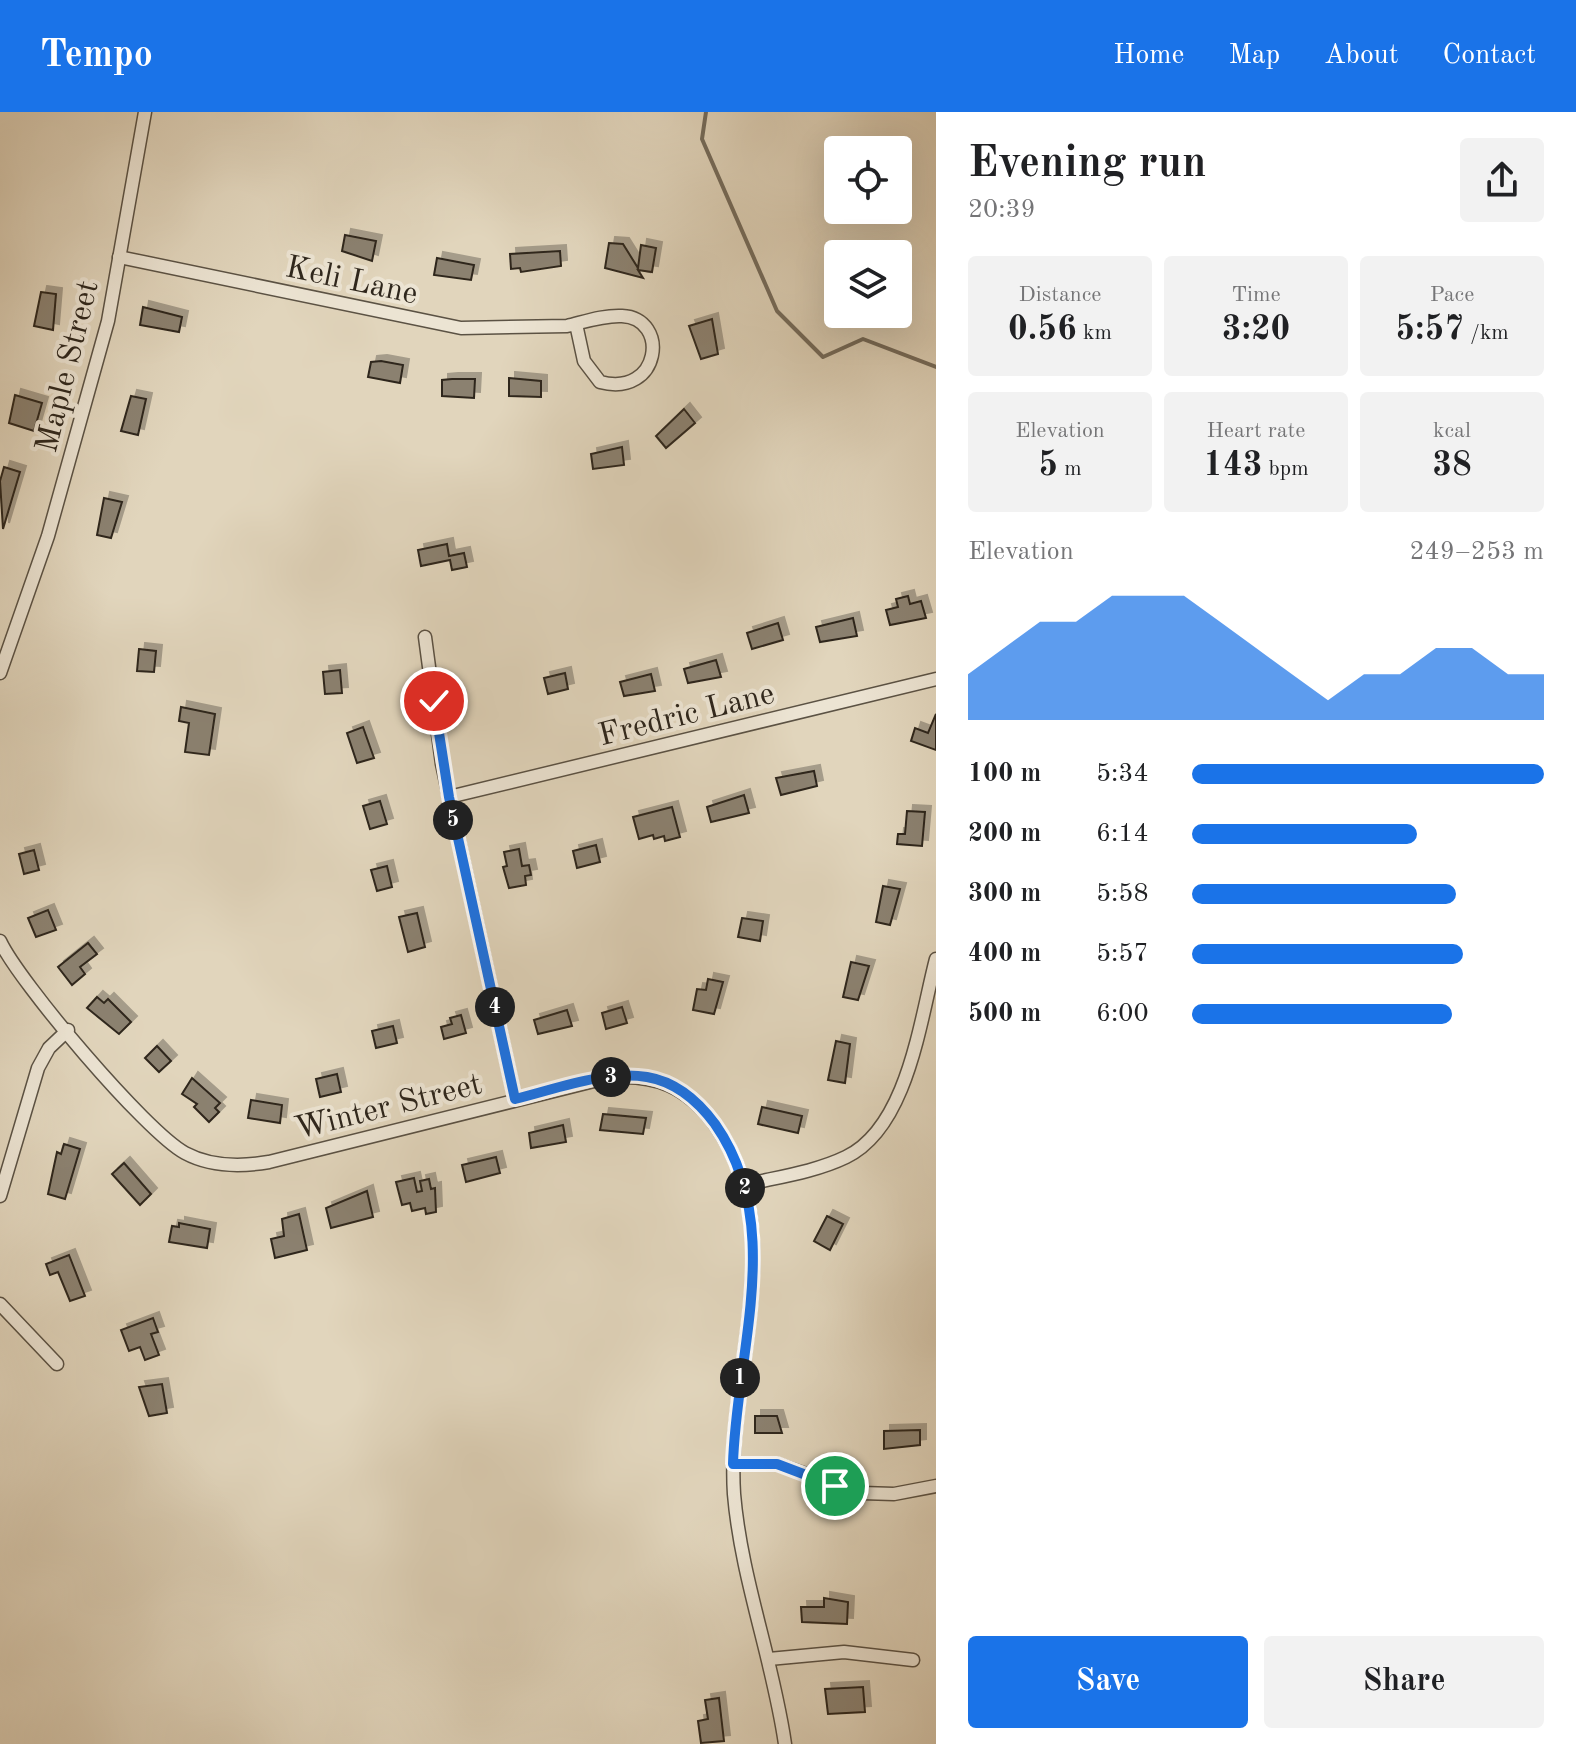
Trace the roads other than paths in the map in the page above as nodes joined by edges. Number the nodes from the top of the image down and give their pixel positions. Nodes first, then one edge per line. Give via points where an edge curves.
1 (145, 112) edge
2 (119, 257) junction
3 (576, 324) junction
4 (425, 637) dead end
5 (0, 673) edge
6 (936, 679) edge
7 (449, 797) junction
8 (0, 941) edge
9 (936, 959) edge
10 (68, 1030) junction
11 (515, 1099) junction
12 (744, 1185) junction
13 (0, 1196) edge
14 (0, 1304) edge
15 (57, 1364) dead end
16 (733, 1464) junction
17 (936, 1486) edge
18 (769, 1659) junction
19 (913, 1660) dead end
20 (785, 1744) edge

1 - 2 street, Maple Street
2 - 3 street, Keli Lane via 461,328
2 - 5 street, Maple Street via 108,321 60,495
3 - 3 street, Keli Lane via 634,319 653,345 646,371 624,384 600,382 584,361
4 - 7 street
6 - 7 street, Fredric Lane
7 - 11 street
8 - 10 street, Winter Street
9 - 12 street via 905,1078 875,1135 828,1165
10 - 11 street, Winter Street via 162,1138 201,1160 227,1165 269,1162
10 - 13 street via 38,1068
11 - 12 street, Winter Street via 606,1078 637,1076 667,1083 704,1109
12 - 16 street, Winter Street via 753,1256
14 - 15 street
16 - 17 street via 792,1468 862,1493 894,1494
16 - 18 street, Winter Street via 743,1553
18 - 19 street via 844,1652
18 - 20 street, Winter Street

